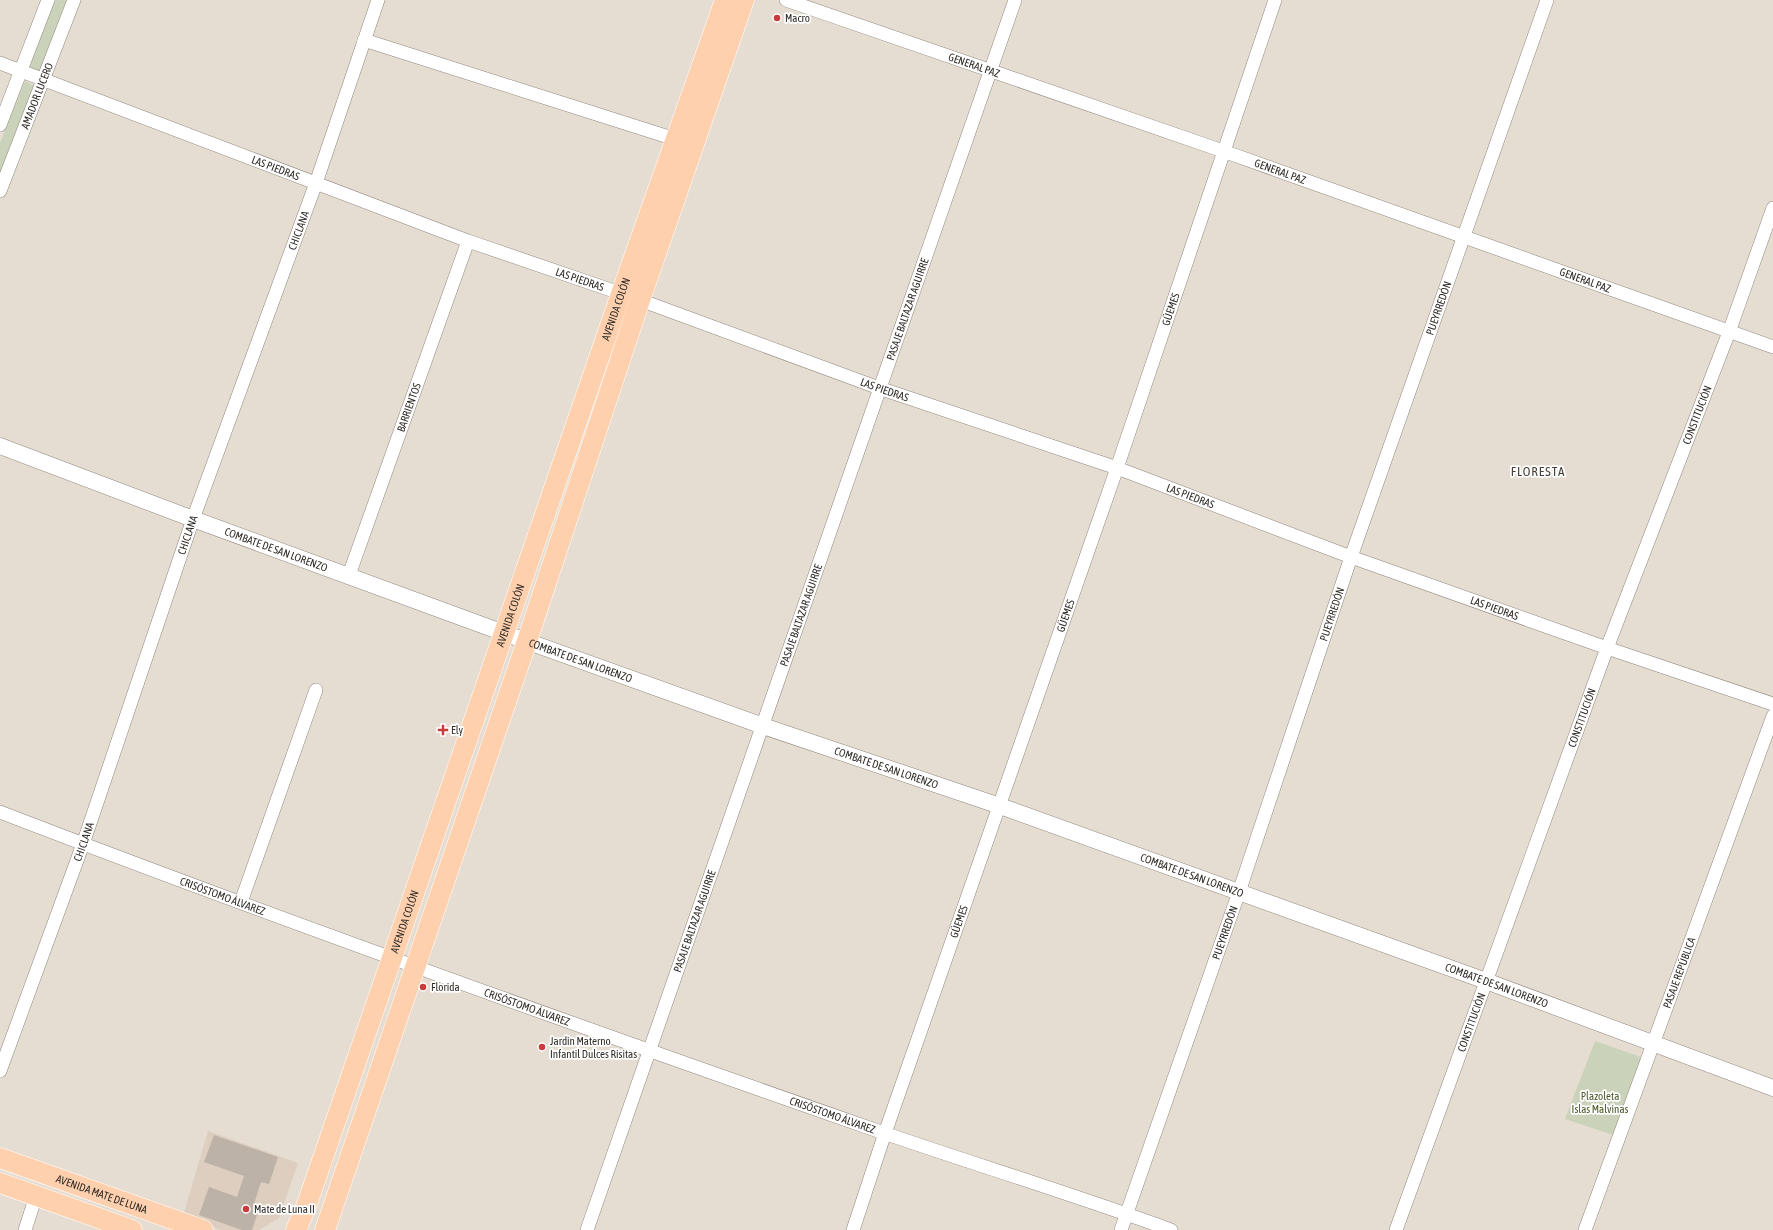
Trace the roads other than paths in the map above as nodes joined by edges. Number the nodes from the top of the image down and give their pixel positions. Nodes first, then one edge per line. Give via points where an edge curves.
1 (48, 0) edge
2 (74, 0) edge
3 (378, 0) edge
4 (725, 0) edge
5 (744, 0) edge
6 (786, 0) edge
7 (1015, 0) edge
8 (1275, 0) edge
9 (1547, 0) edge
10 (364, 40) junction
11 (0, 63) edge
12 (21, 71) junction
13 (991, 71) junction
14 (43, 80) junction
15 (0, 125) edge
16 (675, 139) junction
17 (1223, 151) junction
18 (316, 183) junction
19 (0, 192) edge
20 (1773, 208) edge
21 (1464, 237) junction
22 (468, 241) junction
23 (621, 294) junction
24 (640, 300) junction
25 (1729, 332) junction
26 (1773, 348) edge
27 (879, 388) junction
28 (0, 446) edge
29 (1117, 468) junction
30 (193, 519) junction
31 (1351, 557) junction
32 (349, 575) junction
33 (504, 633) junction
34 (527, 641) junction
35 (1607, 648) junction
36 (316, 690) dead end
37 (1773, 704) edge
38 (1773, 716) edge
39 (763, 726) junction
40 (1000, 806) junction
41 (0, 812) edge
42 (83, 844) junction
43 (1239, 892) junction
44 (241, 902) junction
45 (391, 958) junction
46 (416, 967) junction
47 (1486, 980) junction
48 (1653, 1044) junction
49 (650, 1050) junction
50 (0, 1071) edge
51 (1773, 1088) edge
52 (885, 1133) junction
53 (0, 1158) edge
54 (0, 1183) edge
55 (36, 1196) junction
56 (336, 1201) junction
57 (306, 1207) junction
58 (1127, 1214) junction
59 (25, 1230) edge
60 (132, 1230) edge
61 (203, 1230) edge
62 (287, 1230) edge
63 (296, 1230) edge
64 (325, 1230) edge
65 (332, 1230) edge
66 (587, 1230) edge
67 (853, 1230) edge
68 (1122, 1230) edge
69 (1171, 1230) edge
70 (1396, 1230) edge
71 (1585, 1230) edge

1 - 12 street
2 - 14 street, AMADOR LUCERO
3 - 10 street, CHICLANA
4 - 16 main road, AVENIDA COLÓN
5 - 24 main road, AVENIDA COLÓN
6 - 13 street, GENERAL PAZ
7 - 13 street, PASAJE BALTAZAR AGUIRRE
8 - 17 street, GÜEMES
9 - 21 street, PUEYRREDÓN
10 - 16 street
10 - 18 street, CHICLANA
11 - 12 street, LAS PIEDRAS
12 - 14 street, LAS PIEDRAS
12 - 15 street
13 - 17 street, GENERAL PAZ
13 - 27 street, PASAJE BALTAZAR AGUIRRE
14 - 18 street, LAS PIEDRAS
14 - 19 street, AMADOR LUCERO
16 - 23 main road, AVENIDA COLÓN
17 - 21 street, GENERAL PAZ
17 - 29 street, GÜEMES
18 - 22 street, LAS PIEDRAS
18 - 30 street, CHICLANA
20 - 25 street, CONSTITUCIÓN
21 - 25 street, GENERAL PAZ
21 - 31 street, PUEYRREDÓN
22 - 23 street, LAS PIEDRAS
22 - 32 street, BARRIENTOS
23 - 24 street, LAS PIEDRAS
23 - 33 main road, AVENIDA COLÓN
24 - 27 street, LAS PIEDRAS
24 - 34 main road, AVENIDA COLÓN
25 - 26 street, GENERAL PAZ
25 - 35 street, CONSTITUCIÓN
27 - 29 street, LAS PIEDRAS
27 - 39 street, PASAJE BALTAZAR AGUIRRE
28 - 30 street, COMBATE DE SAN LORENZO
29 - 31 street, LAS PIEDRAS
29 - 40 street, GÜEMES
30 - 32 street, COMBATE DE SAN LORENZO
30 - 42 street, CHICLANA
31 - 35 street, LAS PIEDRAS
31 - 43 street, PUEYRREDÓN
32 - 33 street, COMBATE DE SAN LORENZO
33 - 34 street, COMBATE DE SAN LORENZO
33 - 45 main road, AVENIDA COLÓN
34 - 39 street, COMBATE DE SAN LORENZO
34 - 46 main road, AVENIDA COLÓN
35 - 37 street, LAS PIEDRAS
35 - 47 street, CONSTITUCIÓN
36 - 44 street
38 - 48 street, PASAJE REPÚBLICA
39 - 40 street, COMBATE DE SAN LORENZO
39 - 49 street, PASAJE BALTAZAR AGUIRRE
40 - 43 street, COMBATE DE SAN LORENZO
40 - 52 street, GÜEMES
41 - 42 street, CRISÓSTOMO ÁLVAREZ
42 - 44 street, CRISÓSTOMO ÁLVAREZ
42 - 50 street, CHICLANA
43 - 47 street, COMBATE DE SAN LORENZO
43 - 58 street, PUEYRREDÓN
44 - 45 street, CRISÓSTOMO ÁLVAREZ
45 - 46 street, CRISÓSTOMO ÁLVAREZ
45 - 57 main road, AVENIDA COLÓN
46 - 49 street, CRISÓSTOMO ÁLVAREZ
46 - 56 main road, AVENIDA COLÓN
47 - 48 street, COMBATE DE SAN LORENZO
47 - 70 street, CONSTITUCIÓN
48 - 51 street, COMBATE DE SAN LORENZO
48 - 71 street, PASAJE REPÚBLICA
49 - 52 street, CRISÓSTOMO ÁLVAREZ
49 - 66 street, PASAJE BALTAZAR AGUIRRE
52 - 58 street, CRISÓSTOMO ÁLVAREZ
52 - 67 street, GÜEMES
53 - 61 main road, AVENIDA MATE DE LUNA
54 - 55 main road
55 - 59 street
55 - 60 main road
56 - 64 main road, AVENIDA COLÓN
56 - 65 main road
57 - 62 main road
57 - 63 main road, AVENIDA COLÓN
58 - 68 street, PUEYRREDÓN
58 - 69 street, CRISÓSTOMO ÁLVAREZ

